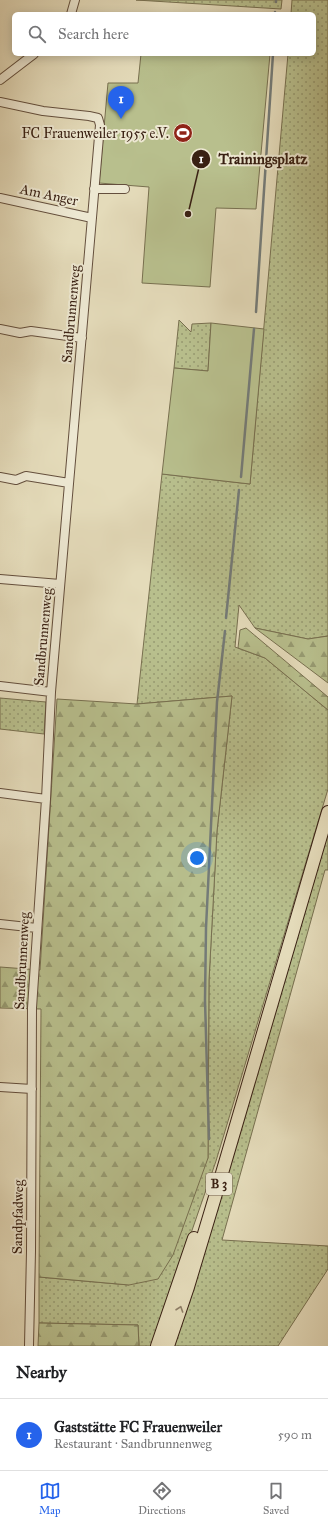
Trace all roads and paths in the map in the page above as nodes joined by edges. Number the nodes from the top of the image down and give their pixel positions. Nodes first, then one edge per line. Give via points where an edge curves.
1 (75, 0) edge
2 (72, 12) edge
3 (31, 56) edge
4 (0, 80) edge
5 (0, 102) edge
6 (94, 189) junction
7 (125, 190) dead end
8 (0, 198) edge
9 (92, 218) junction
10 (0, 329) edge
11 (82, 338) junction
12 (0, 477) edge
13 (69, 483) junction
14 (0, 580) edge
15 (60, 584) junction
16 (0, 686) edge
17 (51, 692) junction
18 (0, 793) edge
19 (46, 799) junction
20 (328, 812) edge
21 (0, 924) edge
22 (37, 928) junction
23 (266, 1020) junction
24 (0, 1087) edge
25 (32, 1089) junction
26 (29, 1346) edge
27 (157, 1346) edge
28 (168, 1346) edge

1 - 2 street
3 - 4 street
5 - 6 street, Sandbrunnenweg via 98,118 100,125
6 - 7 street
6 - 9 street, Sandbrunnenweg
8 - 9 street, Am Anger
9 - 11 street, Sandbrunnenweg
10 - 11 street
11 - 13 street, Sandbrunnenweg
12 - 13 street via 16,480 26,476
13 - 15 street, Sandbrunnenweg
14 - 15 street
15 - 17 street, Sandbrunnenweg
16 - 17 street
17 - 19 street, Sandbrunnenweg
18 - 19 street
19 - 22 street, Sandbrunnenweg
20 - 23 main road, B 3
21 - 22 street
22 - 25 street, Sandbrunnenweg via 32,1008
23 - 27 main road, B 3
28 -> 23 main road, B 3 via 188,1288
24 - 25 street
25 - 26 street, Sandpfadweg

